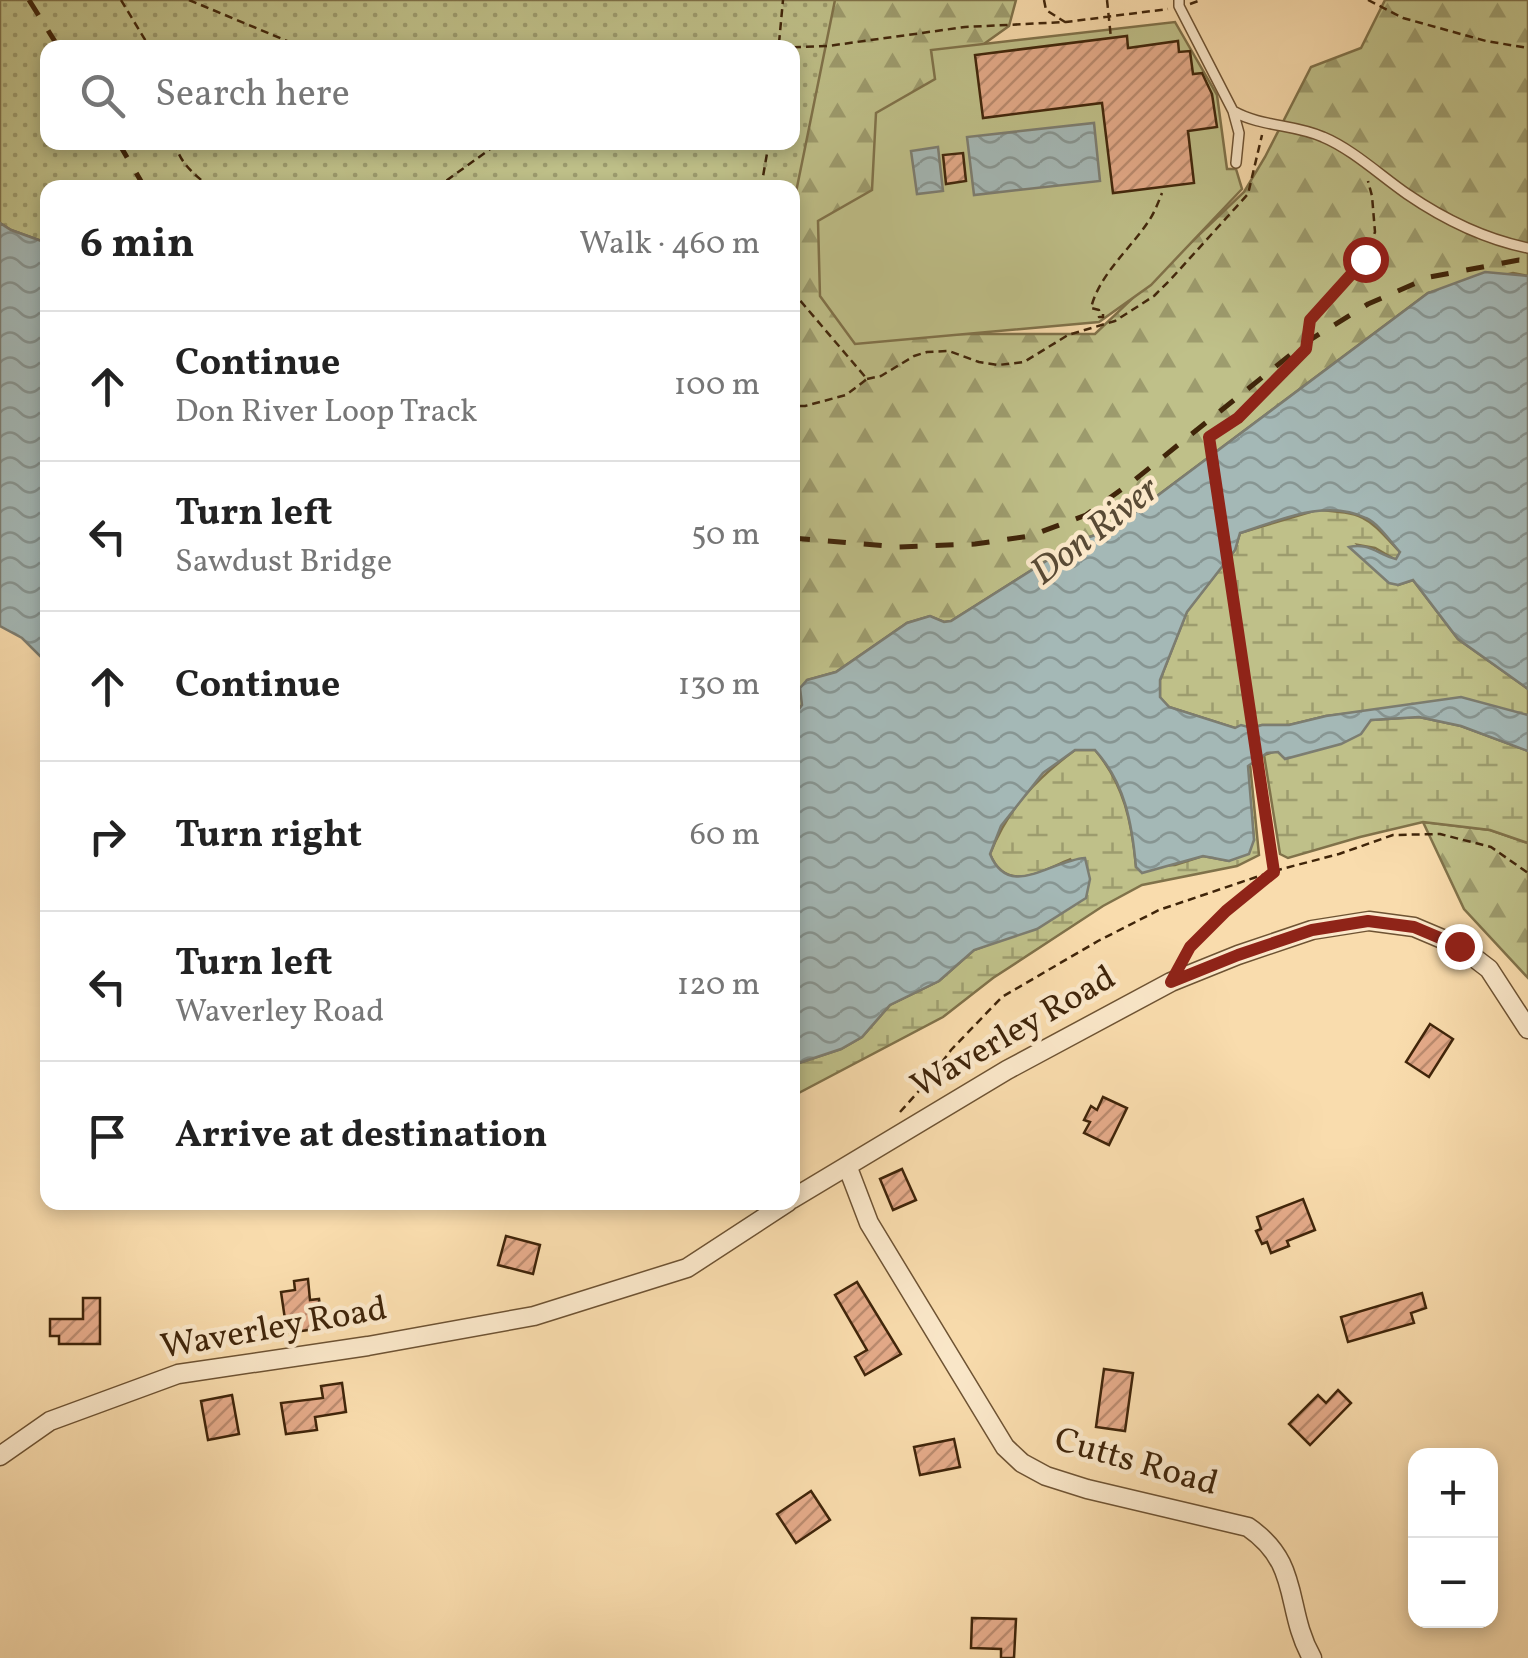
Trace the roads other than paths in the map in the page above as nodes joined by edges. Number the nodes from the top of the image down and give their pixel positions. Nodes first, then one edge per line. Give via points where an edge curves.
1 (1179, 3) edge
2 (1233, 111) junction
3 (1236, 163) dead end
4 (1528, 248) edge
5 (1528, 1030) edge
6 (848, 1168) junction
7 (800, 1195) edge
8 (776, 1210) edge
9 (0, 1456) edge
10 (1312, 1658) edge

1 - 2 lane
2 - 3 lane
2 - 4 lane via 1324,136 1461,226
5 - 6 street, Waverley Road via 1489,969 1459,946 1414,927 1368,921 1312,930 1171,982 1007,1070
6 - 7 street, Waverley Road
6 - 10 street, Cutts Road via 869,1223 1006,1447 1046,1476 1248,1527 1264,1538 1284,1569
8 - 9 street, Waverley Road via 687,1268 534,1316 178,1374 50,1420

